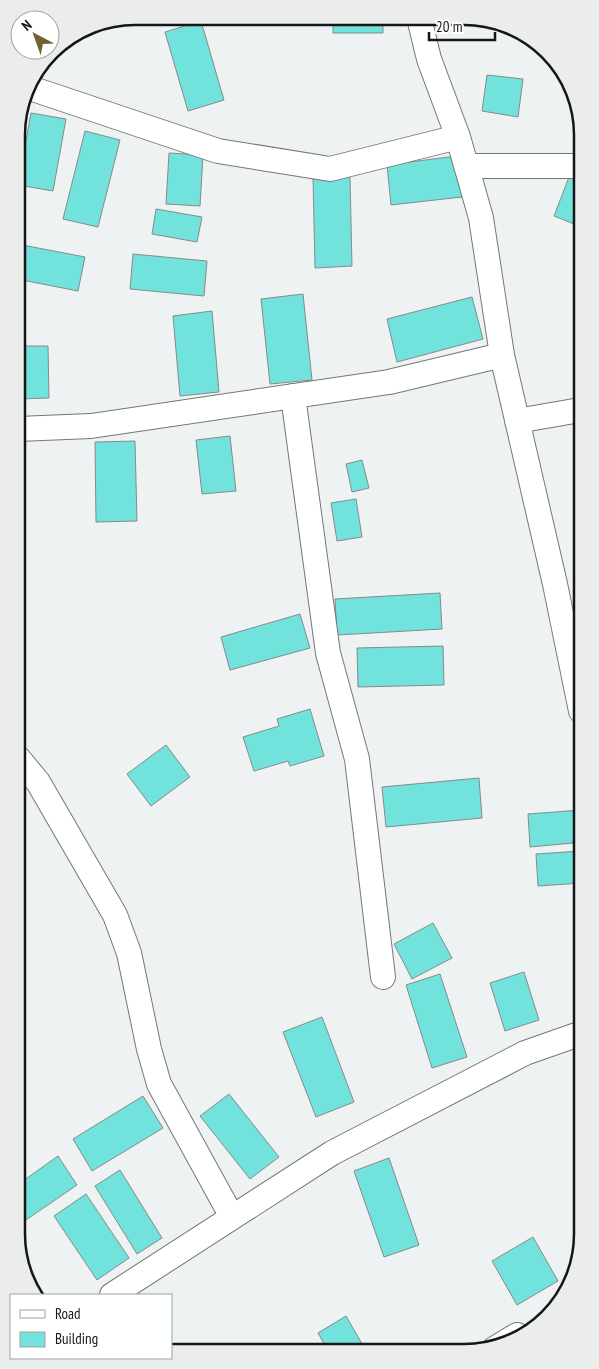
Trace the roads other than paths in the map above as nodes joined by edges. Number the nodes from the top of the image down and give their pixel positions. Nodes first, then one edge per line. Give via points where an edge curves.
1 (421, 25) edge
2 (35, 90) edge
3 (458, 137) junction
4 (466, 166) junction
5 (574, 166) edge
6 (502, 355) junction
7 (293, 396) junction
8 (574, 411) edge
9 (517, 421) junction
10 (25, 429) edge
11 (574, 663) edge
12 (25, 766) edge
13 (383, 977) dead end
14 (574, 1037) edge
15 (232, 1217) junction
16 (114, 1294) edge

1 - 3 street via 429,59
2 - 3 street via 218,151 330,169
3 - 4 street
4 - 5 street
4 - 6 street via 481,218
6 - 7 street via 389,382
6 - 9 street
7 - 10 street via 91,426
7 - 13 street via 328,653 357,759
8 - 9 street
9 - 11 street
12 - 15 street via 38,782 115,915 129,953 159,1084
14 - 15 street via 526,1053 332,1153
15 - 16 street

